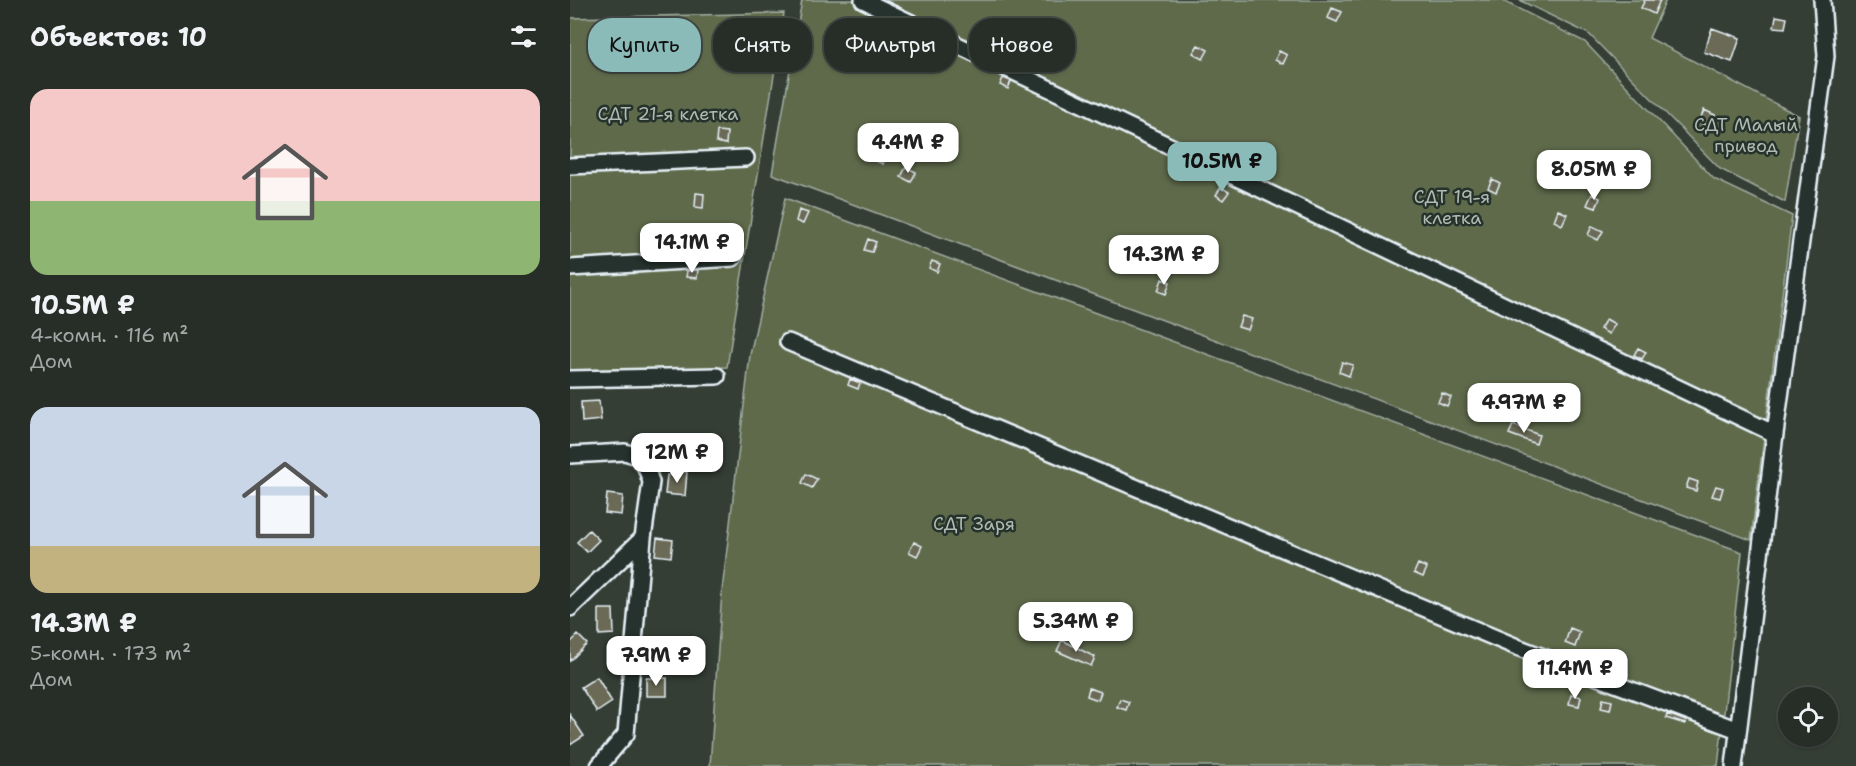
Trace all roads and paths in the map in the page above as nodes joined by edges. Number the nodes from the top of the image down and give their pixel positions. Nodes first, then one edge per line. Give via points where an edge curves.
1 (863, 0) edge
2 (1822, 0) edge
3 (746, 158) dead end
4 (570, 166) edge
5 (733, 258) dead end
6 (570, 268) edge
7 (788, 342) dead end
8 (717, 376) dead end
9 (570, 379) edge
10 (1775, 434) junction
11 (570, 455) edge
12 (643, 538) junction
13 (570, 608) edge
14 (1738, 730) junction
15 (599, 766) edge
16 (1734, 766) edge

1 - 10 street
2 - 10 street via 1826,56
3 - 4 street
5 - 6 street
7 - 14 street via 1518,647
8 - 9 street
10 - 14 street
11 - 12 street via 625,452 637,456 651,482
12 - 13 street
12 - 15 street via 626,734
14 - 16 street

